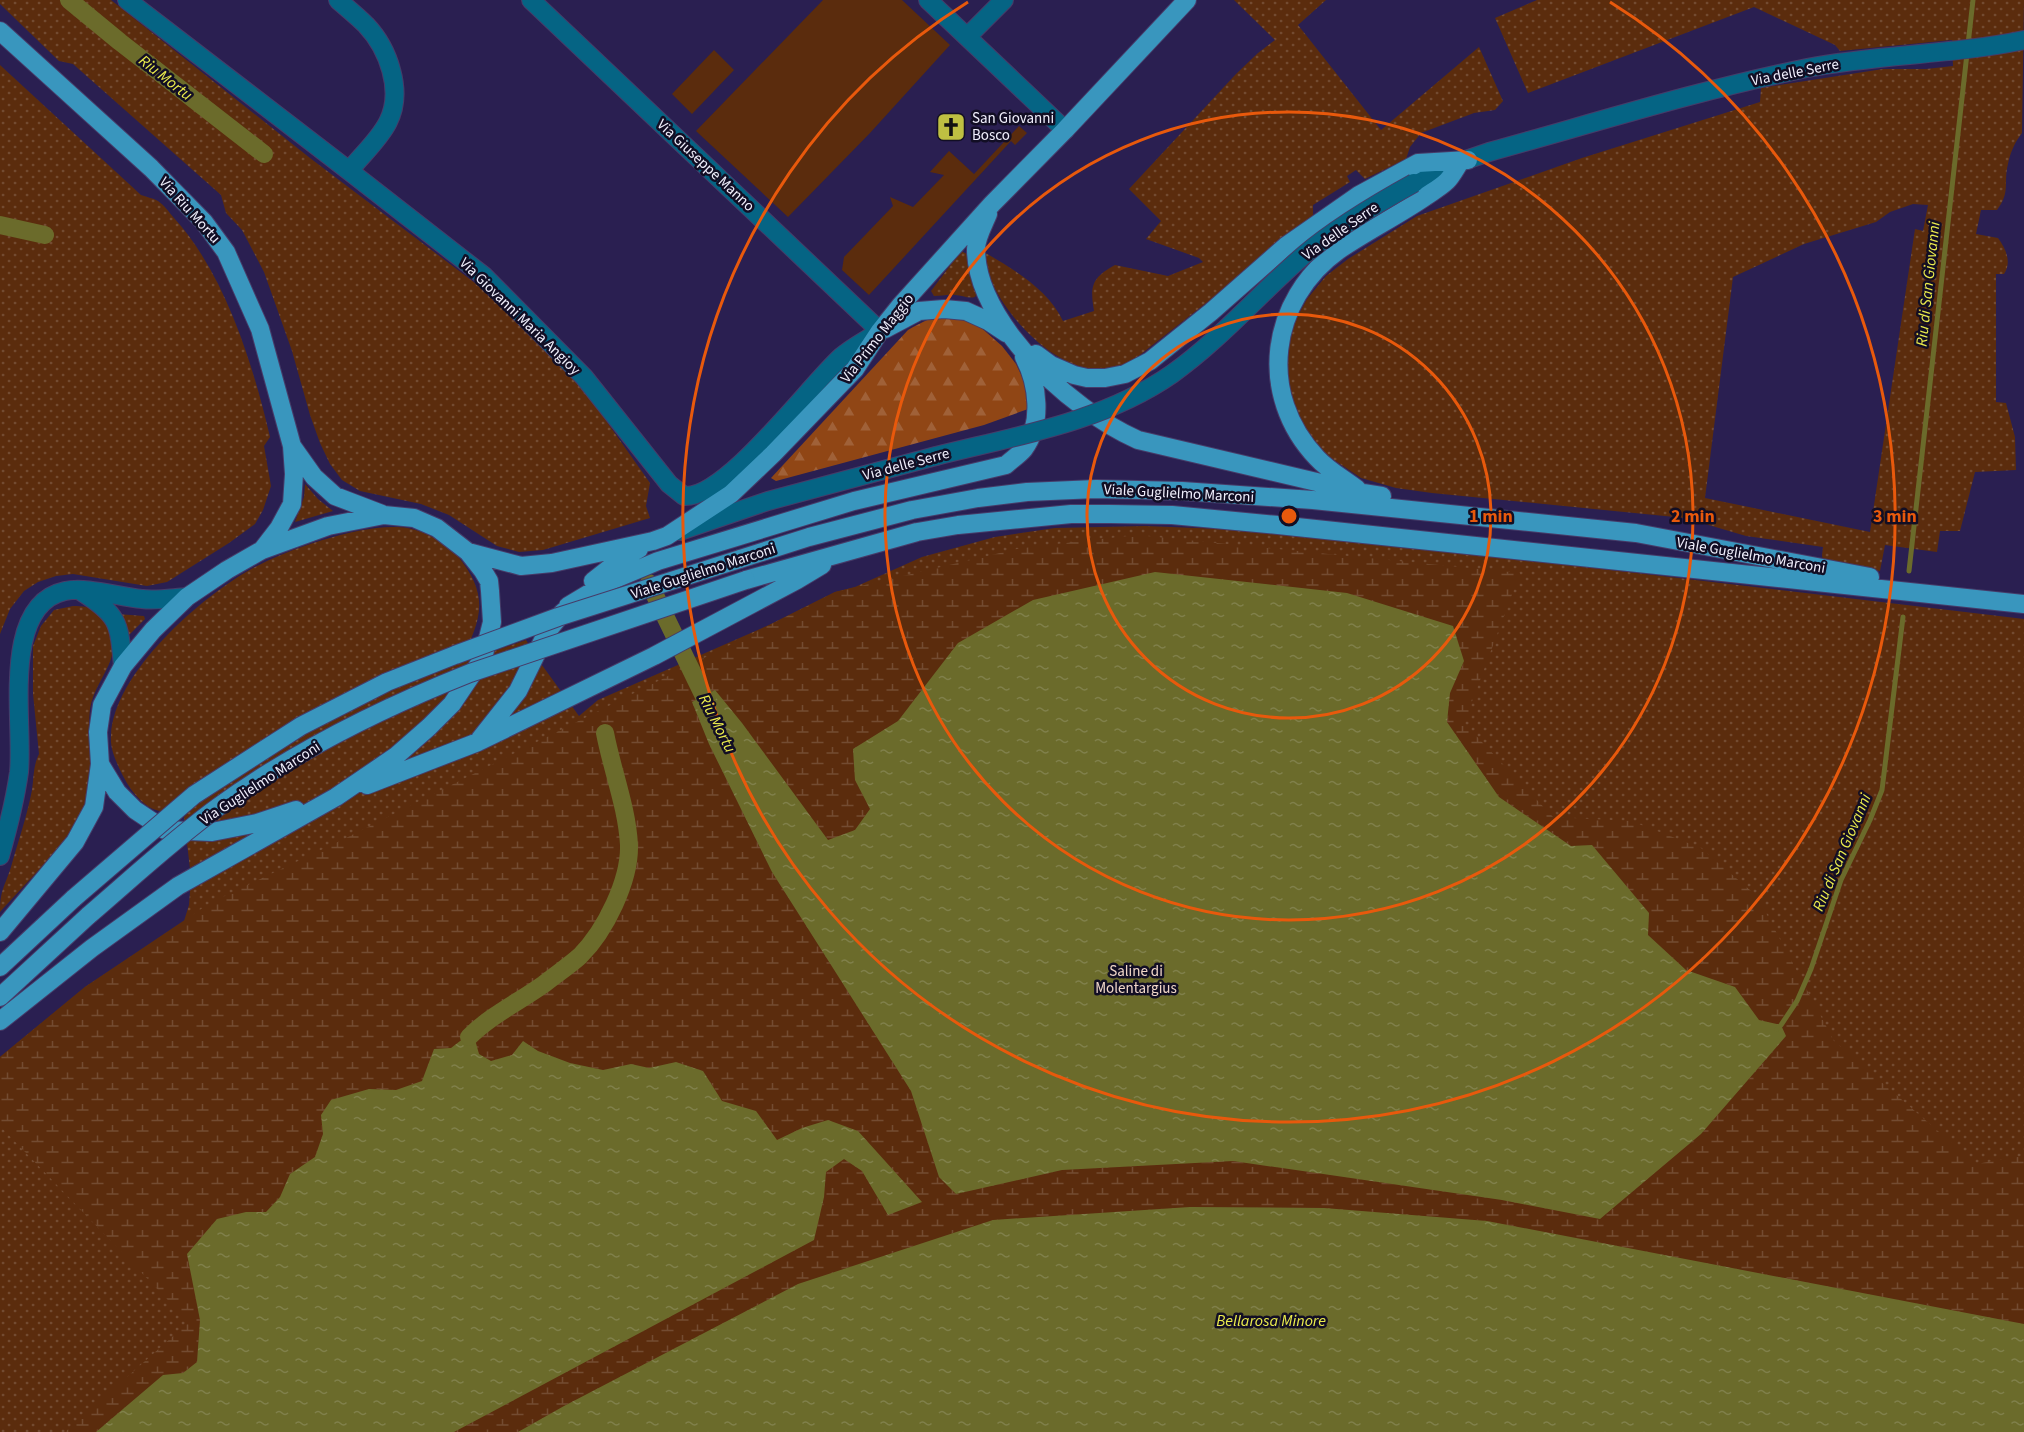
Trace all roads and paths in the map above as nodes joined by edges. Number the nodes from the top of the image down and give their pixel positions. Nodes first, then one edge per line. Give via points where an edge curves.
1 (126, 0) edge
2 (338, 0) edge
3 (531, 0) edge
4 (928, 0) edge
5 (1004, 0) edge
6 (1187, 0) edge
7 (0, 31) edge
8 (967, 38) junction
9 (2024, 40) edge
10 (1065, 130) junction
11 (1464, 161) junction
12 (348, 170) junction
13 (992, 204) junction
14 (880, 331) junction
15 (1016, 340) junction
16 (292, 446) junction
17 (1363, 493) junction
18 (384, 515) junction
19 (1636, 533) junction
20 (660, 538) junction
21 (262, 550) junction
22 (468, 552) junction
23 (842, 553) junction
24 (78, 590) junction
25 (187, 597) junction
26 (2016, 603) edge
27 (568, 606) junction
28 (507, 636) joint
29 (530, 652) joint
30 (123, 666) junction
31 (478, 742) junction
32 (100, 764) junction
33 (336, 797) junction
34 (0, 856) edge
35 (0, 932) edge
36 (0, 967) edge
37 (0, 997) edge
38 (0, 1021) edge

1 - 12 street, Via Giovanni Maria Angioy
2 - 12 street via 378,40 393,78 392,113 387,124
3 - 14 street, Via Giuseppe Manno
4 - 8 street
5 - 8 street
6 - 10 main road, Via Primo Maggio
7 - 16 main road, Via Riu Mortu via 152,168 204,222 226,252 260,329
8 - 10 street
9 - 11 street, Via delle Serre via 1838,63 1731,84
10 - 13 main road, Via Primo Maggio
11 - 15 main road via 1418,163 1359,195 1286,246 1150,361 1125,374 1105,378 1074,375
11 - 17 main road via 1448,181 1338,251 1318,269 1300,289 1281,333 1278,375 1292,422 1317,459
11 - 20 street, Via delle Serre, bridge via 1414,183 1322,241 1229,328 1171,374 1138,394 1055,426 768,501
12 - 14 street, Via Giovanni Maria Angioy via 484,276 584,377 669,484 684,496 699,494 732,473 842,356
13 - 14 main road, Via Primo Maggio
13 - 15 main road via 976,247 981,280 990,303
14 - 15 main road via 919,311 955,310 988,321
14 - 20 main road, Via Primo Maggio via 855,369 731,494
15 - 17 main road via 1047,376 1082,407 1138,440
15 - 27 main road via 1037,392 1034,425 1024,448 1006,465 854,501 658,561 608,582
16 - 18 main road, Via Riu Mortu via 314,477 335,496
16 - 21 main road, Via Riu Mortu via 292,504
17 - 19 main road
18 - 21 main road via 328,526
18 - 22 main road via 414,518 437,528
19 - 26 main road, Viale Guglielmo Marconi
19 - 28 main road, Viale Guglielmo Marconi, bridge via 1313,500 1182,491 1026,492 912,510 809,537
20 - 22 main road, Via Primo Maggio via 552,563 521,566
20 - 27 main road via 621,560
21 - 25 main road
22 - 33 main road via 489,581 492,622 483,658 452,704 429,727 396,756
23 - 26 main road, Viale Guglielmo Marconi via 958,525 1071,514 1172,515
23 - 29 main road, Viale Guglielmo Marconi, bridge via 746,580
23 - 31 main road via 654,656
24 - 25 street via 144,600
24 - 30 street via 112,615 120,630
24 - 34 street via 52,595 39,606 22,638 19,769 13,813
25 - 30 main road
27 - 31 main road via 547,632 518,691
28 - 36 main road, Via Guglielmo Marconi, bridge via 387,682 301,726 194,795
29 - 37 main road, Via Guglielmo Marconi, bridge via 432,688 352,726 218,807 89,915
30 - 32 main road via 102,705 98,732
31 - 33 main road
32 - 33 main road via 117,792 165,830 212,832 257,823
32 - 35 main road via 94,807 75,842
33 - 38 main road via 177,886

